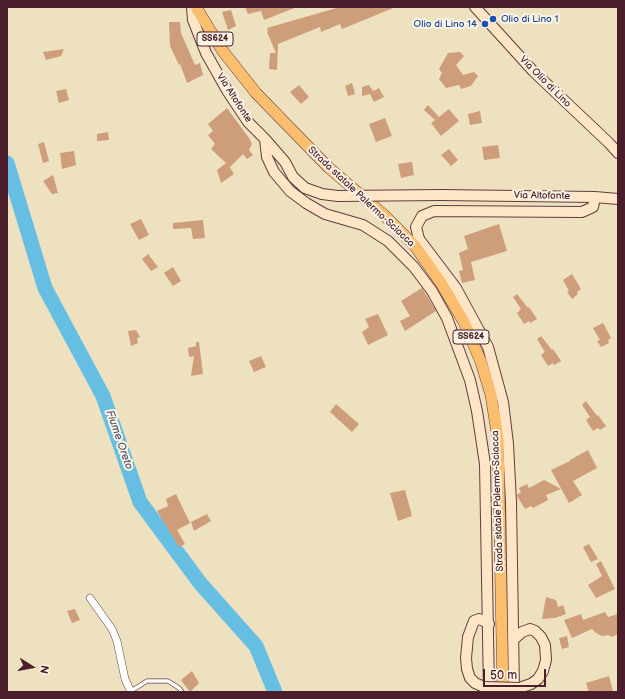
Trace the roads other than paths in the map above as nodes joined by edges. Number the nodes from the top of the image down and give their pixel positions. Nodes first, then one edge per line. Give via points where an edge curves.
1 (192, 7) edge
2 (196, 7) edge
3 (475, 7) edge
4 (265, 139) junction
5 (618, 154) edge
6 (595, 197) junction
7 (618, 199) edge
8 (90, 598) dead end
9 (489, 624) junction
10 (513, 640) junction
11 (486, 690) edge
12 (516, 690) edge
13 (131, 692) edge
14 (182, 692) edge
15 (503, 692) edge

1 - 4 main road, Via Altofonte via 193,20 206,53 248,122
2 - 15 main road, Strada statale Palermo-Sciacca / SS624 via 222,50 261,98 328,168 384,215 415,246 464,322 481,362 491,395 498,439
3 - 5 main road, Via Olio di Lino via 533,70
4 - 6 main road, Via Altofonte, bridge via 285,162 293,177 305,188 322,194
4 - 9 main road via 267,157 274,172 290,191 325,214 363,225 388,241 414,267 432,291 447,318 470,380 482,437
6 - 7 main road, Via Altofonte
6 - 10 main road via 593,207 582,212 434,211 422,216 416,227 418,239 456,288 488,347 503,402 511,502
8 - 13 street via 112,629
9 - 11 main road
9 - 11 main road via 479,619 474,621 468,637 466,658 470,678
10 - 12 main road
10 - 12 main road via 522,632 530,629 535,631 545,645 546,660 538,679
11 - 12 main road, bridge
13 - 14 lane via 147,681 168,681

